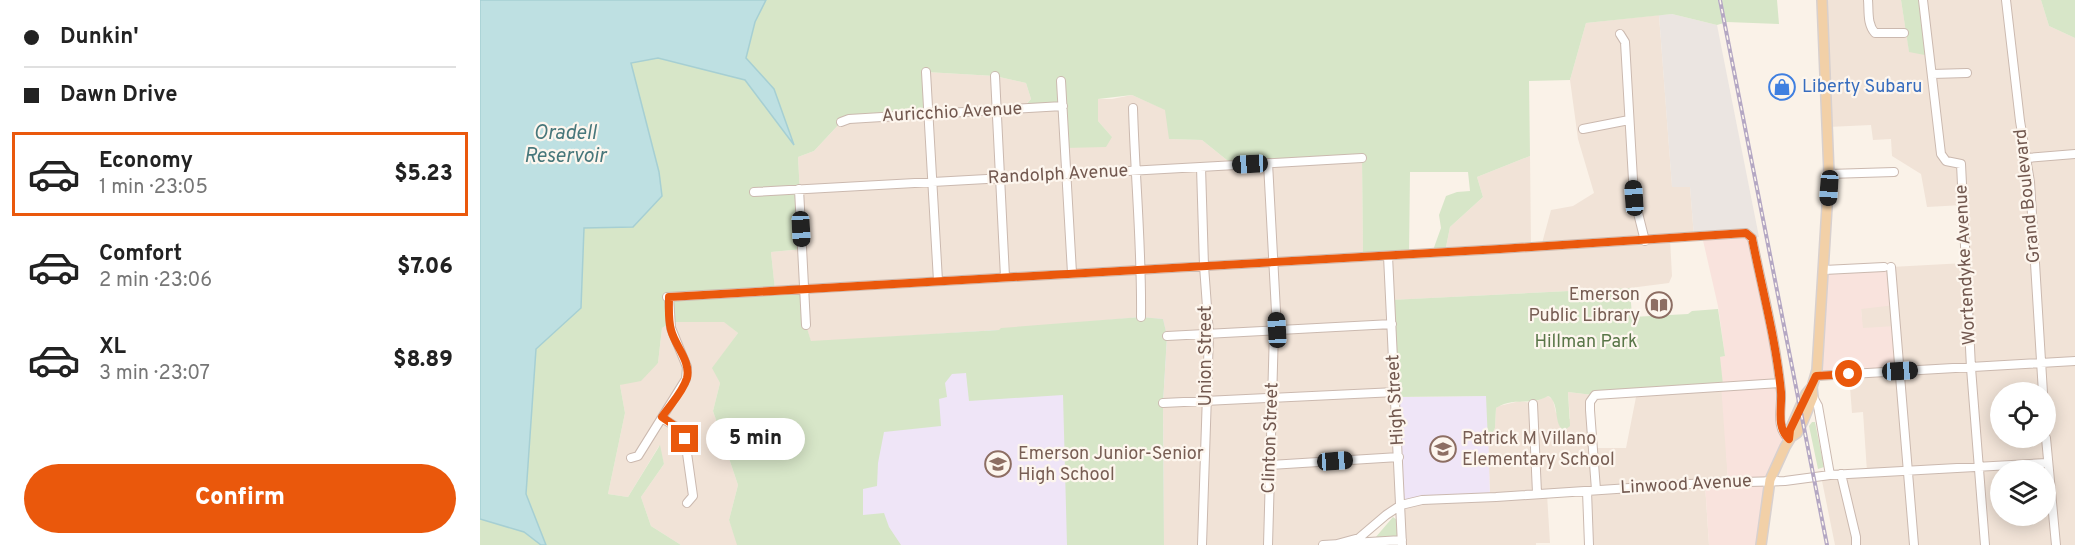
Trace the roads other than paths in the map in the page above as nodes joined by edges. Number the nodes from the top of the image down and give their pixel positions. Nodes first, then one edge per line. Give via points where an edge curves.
1 (1822, 0) edge
2 (1868, 0) edge
3 (1923, 0) edge
4 (2006, 0) edge
5 (1904, 33) dead end
6 (1620, 34) dead end
7 (926, 72) dead end
8 (1967, 73) dead end
9 (1932, 74) junction
10 (994, 76) dead end
11 (1061, 81) dead end
12 (1063, 106) junction
13 (1133, 108) dead end
14 (996, 111) junction
15 (928, 114) junction
16 (1629, 120) junction
17 (841, 122) dead end
18 (1583, 129) dead end
19 (2075, 154) edge
20 (1362, 158) dead end
21 (2027, 158) junction
22 (1268, 163) junction
23 (1201, 167) junction
24 (1135, 171) junction
25 (1894, 172) dead end
26 (1829, 174) junction
27 (1067, 175) junction
28 (1000, 178) junction
29 (932, 182) junction
30 (800, 189) junction
31 (754, 192) dead end
32 (1645, 241) junction
33 (1388, 256) junction
34 (1273, 262) junction
35 (1204, 266) junction
36 (1142, 270) junction
37 (1824, 270) junction
38 (1072, 273) junction
39 (1005, 277) junction
40 (938, 281) junction
41 (805, 289) junction
42 (1141, 317) dead end
43 (1392, 324) junction
44 (806, 325) dead end
45 (1275, 330) junction
46 (1209, 334) junction
47 (1167, 336) dead end
48 (2075, 361) edge
49 (2042, 363) junction
50 (1971, 368) junction
51 (1900, 371) junction
52 (1816, 376) junction
53 (2043, 382) edge
54 (1780, 383) junction
55 (1396, 392) junction
56 (1812, 392) junction
57 (1272, 398) junction
58 (1206, 403) junction
59 (1163, 404) dead end
60 (1533, 404) dead end
61 (662, 417) junction
62 (1790, 438) junction
63 (1399, 457) junction
64 (631, 458) dead end
65 (1270, 465) junction
66 (1979, 466) junction
67 (1990, 466) edge
68 (1908, 470) junction
69 (1841, 474) junction
70 (1830, 475) junction
71 (1770, 480) junction
72 (1596, 490) junction
73 (1587, 491) junction
74 (1537, 493) junction
75 (687, 503) dead end
76 (1399, 506) junction
77 (2054, 526) edge
78 (1402, 542) edge
79 (1337, 544) edge
80 (1202, 545) edge
81 (1268, 545) edge
82 (1323, 545) edge
83 (1589, 545) edge
84 (1761, 545) edge
85 (1856, 545) edge
86 (1914, 545) edge
87 (1985, 545) edge
88 (2056, 545) edge

1 - 26 main road
2 - 5 street via 1869,23 1875,33
3 - 9 street, Wortendyke Avenue
4 - 21 street, Grand Boulevard
6 - 16 street via 1625,42
7 - 15 street
8 - 9 street
9 - 50 street, Wortendyke Avenue via 1941,154 1946,160 1961,164
10 - 14 street
11 - 12 street
12 - 14 street, Auricchio Avenue
12 - 27 street
13 - 24 street
14 - 15 street, Auricchio Avenue
14 - 28 street
15 - 17 street, Auricchio Avenue via 849,118
15 - 29 street
16 - 18 street
16 - 32 street via 1634,198
19 - 21 street
20 - 22 street, Randolph Avenue
21 - 49 street, Grand Boulevard
22 - 23 street, Randolph Avenue
22 - 34 street, Clinton Street
23 - 24 street, Randolph Avenue
23 - 35 street, Union Street
24 - 27 street, Randolph Avenue
24 - 36 street
25 - 26 street
26 - 37 main road
27 - 28 street, Randolph Avenue
27 - 38 street
28 - 29 street, Randolph Avenue
28 - 39 street
29 - 30 street, Randolph Avenue
29 - 40 street
30 - 31 street, Randolph Avenue
30 - 41 street
32 - 33 street
32 - 54 street via 1746,233 1752,238
33 - 34 street
33 - 43 street, High Street
34 - 35 street
34 - 45 street, Clinton Street
35 - 36 street
35 - 46 street, Union Street
36 - 38 street
36 - 42 street
37 - 51 street via 1888,267
37 - 52 main road
38 - 39 street
39 - 40 street
40 - 41 street
41 - 44 street
41 - 61 street via 668,297 670,328 687,373 684,385
43 - 45 street
43 - 55 street, High Street
45 - 46 street
45 - 57 street, Clinton Street
46 - 47 street
46 - 58 street, Union Street
48 - 49 street
49 - 50 street
49 - 53 street, Grand Boulevard
50 - 51 street
50 - 66 street, Wortendyke Avenue
51 - 52 street
51 - 68 street
52 - 56 main road
54 - 62 street via 1781,428
54 - 72 street via 1598,393 1591,398 1590,410
55 - 57 street
55 - 63 street, High Street
56 - 62 main road via 1806,394
56 - 70 street
57 - 58 street
57 - 65 street, Clinton Street
58 - 59 street
58 - 80 street, Union Street
60 - 74 street
61 - 64 street via 638,456
61 - 75 street via 678,428 685,439 693,496
62 - 71 main road
63 - 65 street
63 - 76 street, High Street
65 - 81 street, Clinton Street
66 - 67 street, Linwood Avenue
66 - 68 street, Linwood Avenue
66 - 87 street, Wortendyke Avenue
68 - 69 street, Linwood Avenue
68 - 86 street
69 - 70 street, Linwood Avenue
69 - 85 street
70 - 71 street, Linwood Avenue
71 - 72 street, Linwood Avenue
71 - 84 main road
72 - 73 street, Linwood Avenue
73 - 74 street, Linwood Avenue
73 - 83 street
74 - 76 street, Linwood Avenue via 1422,500
76 - 78 street, High Street
76 - 79 street, Linwood Avenue via 1359,538
77 - 88 street
78 - 79 street
79 - 82 street

